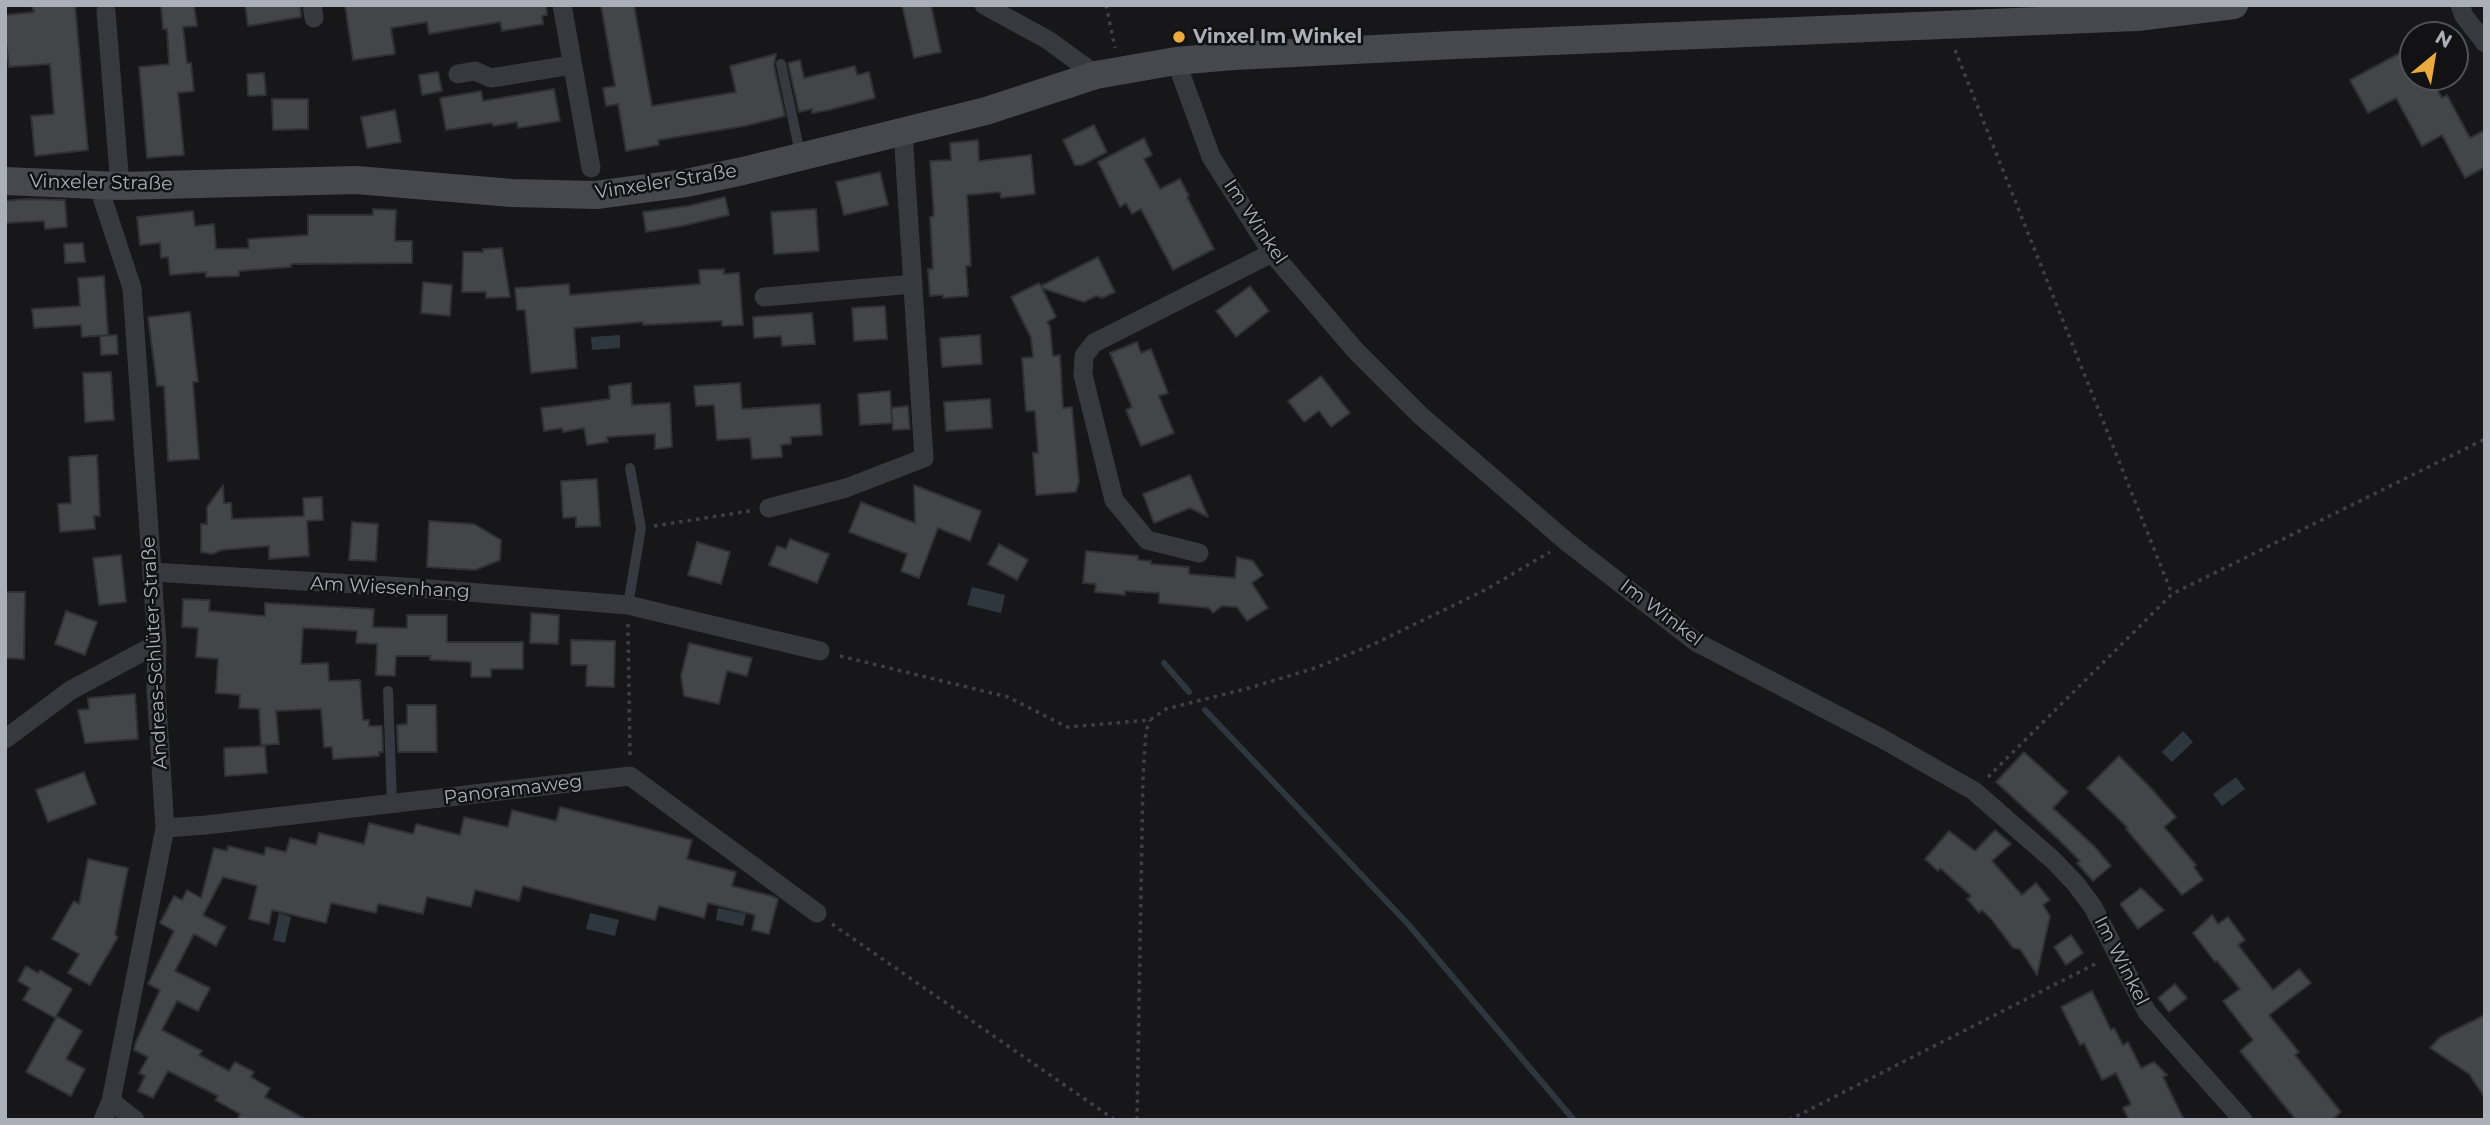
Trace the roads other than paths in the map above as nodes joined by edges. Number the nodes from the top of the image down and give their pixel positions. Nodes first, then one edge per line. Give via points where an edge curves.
1 (562, 5) edge
2 (984, 5) edge
3 (2234, 5) edge
4 (2460, 5) edge
5 (106, 11) dead end
6 (2485, 43) edge
7 (1176, 61) junction
8 (780, 64) dead end
9 (572, 65) junction
10 (458, 74) dead end
11 (1096, 75) junction
12 (903, 132) junction
13 (801, 157) junction
14 (591, 168) dead end
15 (5, 181) edge
16 (109, 186) junction
17 (1272, 253) junction
18 (913, 285) junction
19 (764, 297) dead end
20 (630, 468) dead end
21 (769, 508) road end
22 (1199, 553) dead end
23 (152, 572) junction
24 (628, 605) junction
25 (157, 644) junction
26 (820, 651) road end
27 (388, 691) dead end
28 (5, 739) edge
29 (392, 804) junction
30 (165, 828) junction
31 (817, 913) road end
32 (111, 1101) junction
33 (103, 1120) edge
34 (135, 1120) edge
35 (2242, 1120) edge

1 - 9 street
2 - 11 street via 1048,40
3 - 7 main road, Vinxeler Straße via 2137,17
4 - 6 street
5 - 16 street, Andreas-Schlüter-Straße
7 - 11 main road, Vinxeler Straße
7 - 17 street, Im Winkel via 1211,157
8 - 13 lane
9 - 10 street via 491,78 475,71
9 - 14 street
11 - 12 main road, Vinxeler Straße
12 - 13 main road, Vinxeler Straße
12 - 18 street
13 - 16 main road, Vinxeler Straße via 686,183 596,195 356,180
15 - 16 main road, Vinxeler Straße
16 - 23 street, Andreas-Schlüter-Straße via 132,288
17 - 22 street via 1094,342 1084,356 1083,375 1114,500 1147,540
17 - 35 street, Im Winkel via 1355,350 1421,416 1567,542 1696,642 1974,791 2053,860 2093,907 2147,1012
18 - 19 street
18 - 21 street via 924,458 846,488
20 - 24 lane via 641,528
23 - 24 street, Am Wiesenhang
23 - 25 street, Andreas-Schlüter-Straße
24 - 26 street, Am Wiesenhang
25 - 28 street via 71,690
25 - 30 street, Andreas-Schlüter-Straße
27 - 29 lane
29 - 30 street, Panoramaweg
29 - 31 street, Panoramaweg via 630,776
30 - 32 street, Andreas-Schlüter-Straße
32 - 33 street, Andreas-Schlüter-Straße
32 - 34 street

